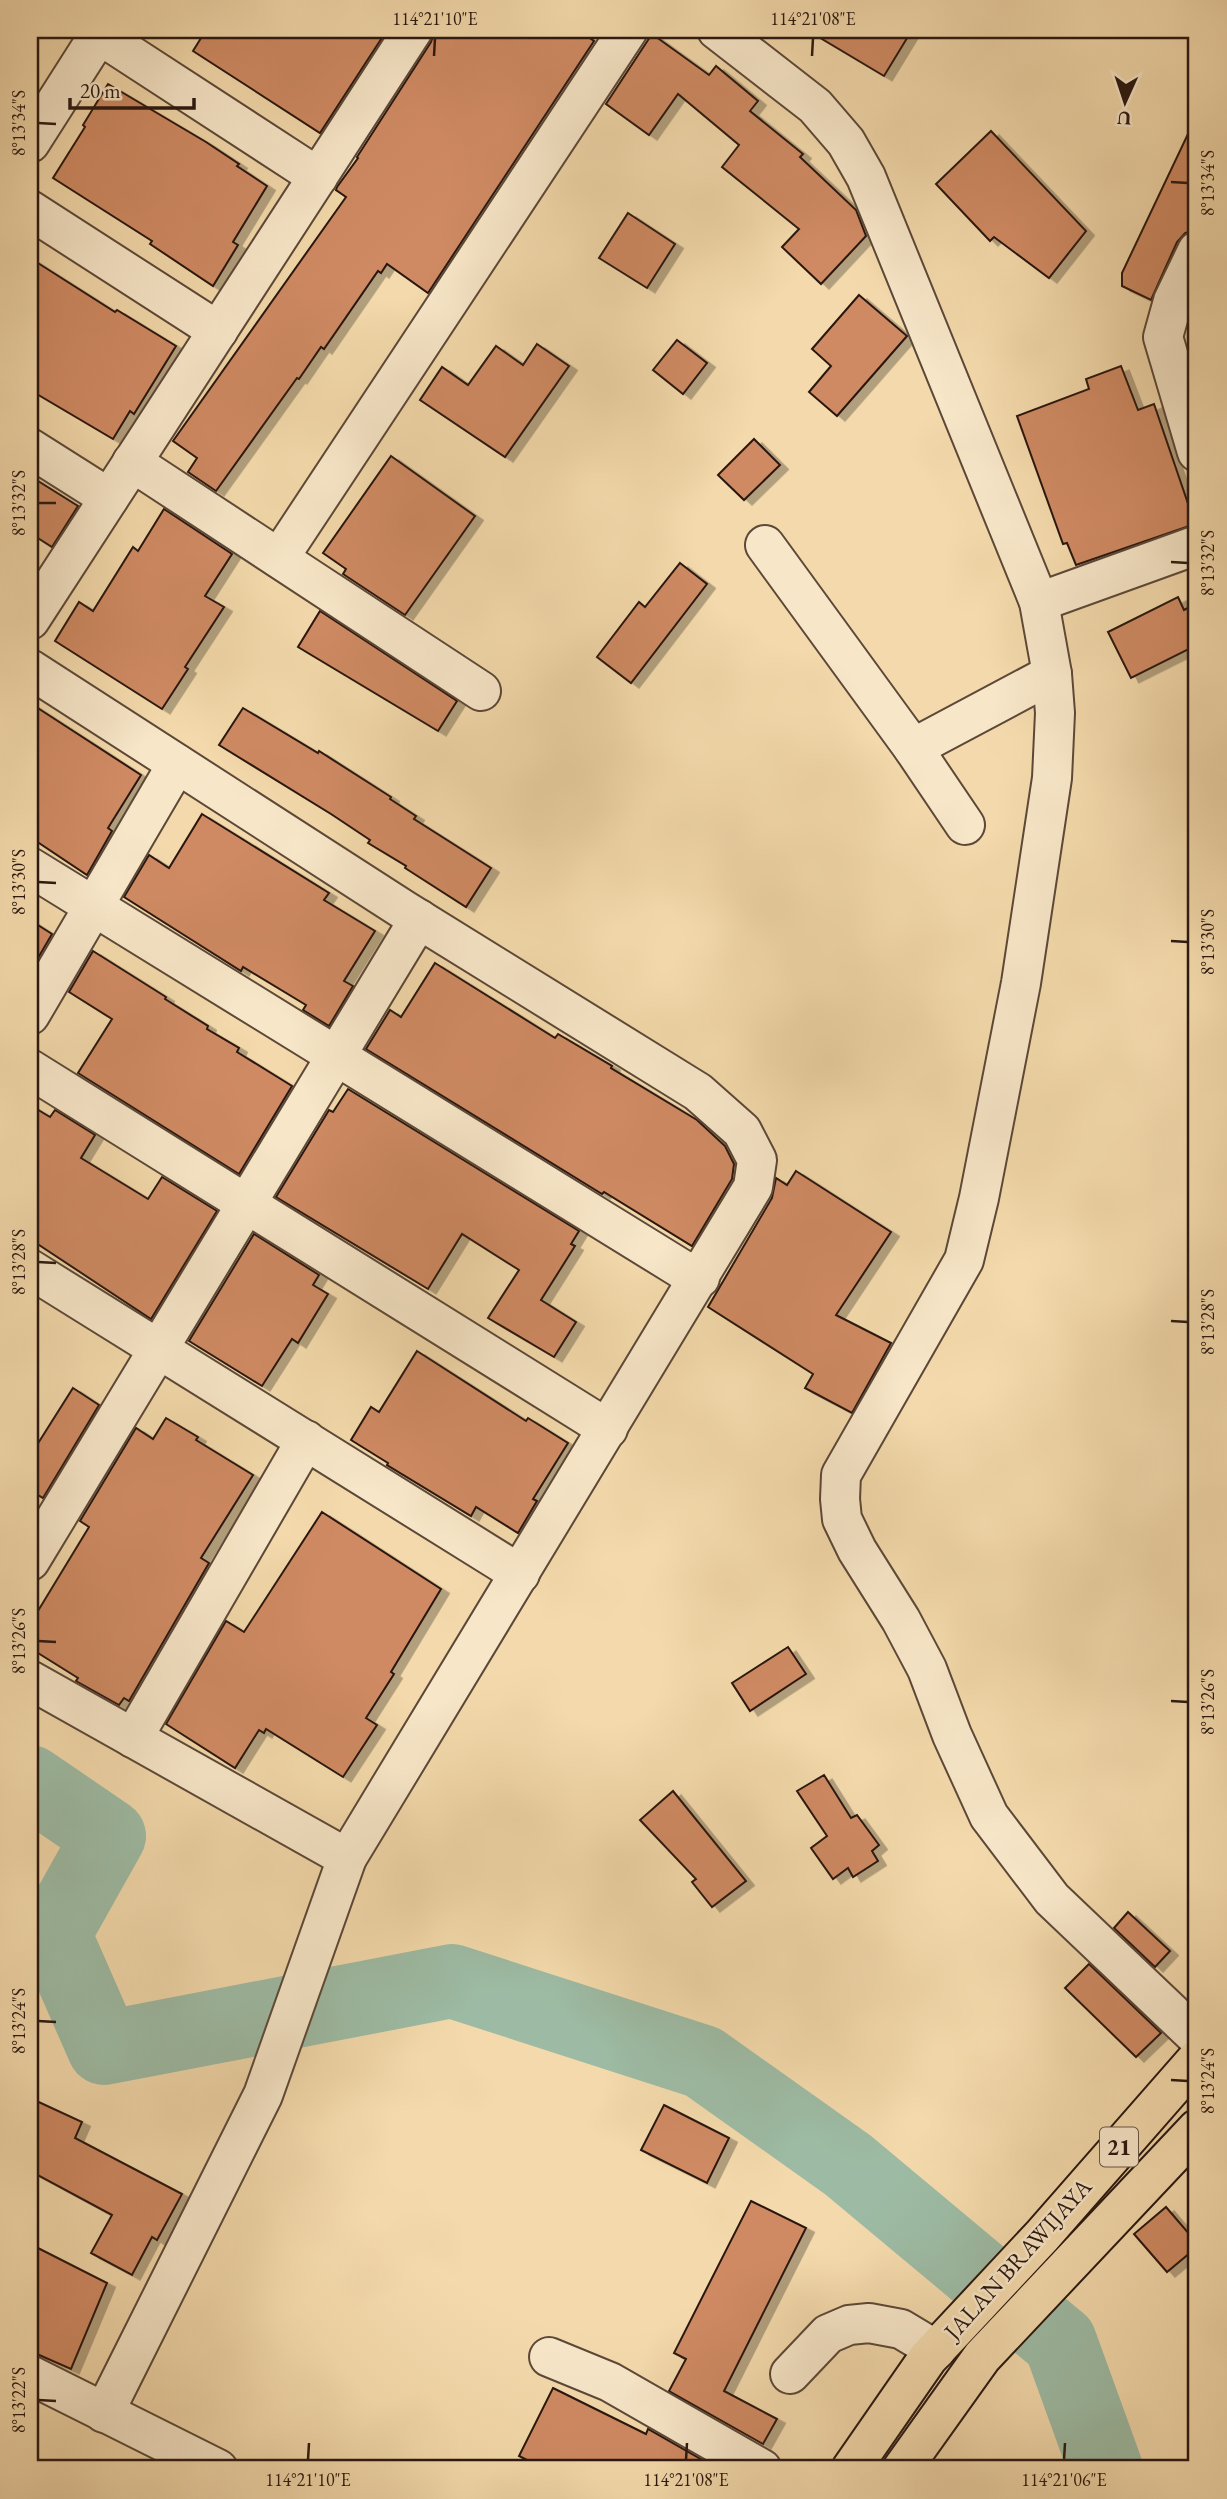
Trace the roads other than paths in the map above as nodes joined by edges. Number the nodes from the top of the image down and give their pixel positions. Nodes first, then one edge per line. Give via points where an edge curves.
1 (413, 30) edge
2 (628, 30) edge
3 (717, 30) edge
4 (98, 31) edge
5 (30, 143) edge
6 (318, 177) junction
7 (30, 210) edge
8 (1197, 251) edge
9 (218, 331) junction
10 (30, 448) edge
11 (1197, 452) edge
12 (132, 462) junction
13 (109, 498) junction
14 (765, 545) dead end
15 (1197, 545) edge
16 (279, 558) junction
17 (1039, 602) junction
18 (30, 620) edge
19 (30, 669) edge
20 (1052, 674) junction
21 (481, 691) dead end
22 (913, 748) junction
23 (177, 764) junction
24 (965, 825) dead end
25 (30, 867) edge
26 (93, 907) junction
27 (419, 919) junction
28 (30, 1015) edge
29 (335, 1056) junction
30 (30, 1069) edge
31 (246, 1204) junction
32 (30, 1269) edge
33 (700, 1278) junction
34 (158, 1349) junction
35 (608, 1429) junction
36 (306, 1440) junction
37 (41, 1515) edge
38 (30, 1561) edge
39 (520, 1574) junction
40 (30, 1680) edge
41 (133, 1738) junction
42 (347, 1858) junction
43 (1197, 2037) edge
44 (1197, 2059) edge
45 (1197, 2129) edge
46 (1051, 2225) junction
47 (1083, 2252) junction
48 (946, 2340) junction
49 (549, 2357) dead end
50 (790, 2374) dead end
51 (30, 2375) edge
52 (104, 2413) junction
53 (218, 2469) edge
54 (762, 2469) edge
55 (851, 2469) edge
56 (902, 2469) edge

1 - 6 street
2 - 16 street
3 - 17 street via 815,106 846,142 866,177
4 - 5 street
4 - 6 street
6 - 9 street
7 - 9 street
8 - 11 street via 1173,301 1163,337
9 - 12 street
10 - 13 street
12 - 13 street
12 - 16 street
13 - 18 street
14 - 22 street
15 - 17 street
16 - 21 street
17 - 20 street
19 - 23 street
20 - 22 street
20 - 43 street via 1053,765 1046,819 1021,983 964,1260 841,1475 842,1519 928,1669 989,1816 1052,1899
22 - 24 street
23 - 26 street
23 - 27 street
25 - 26 street
26 - 28 street
26 - 29 street
27 - 29 street
27 - 33 street via 698,1092 742,1132 757,1160 753,1187
29 - 31 street
29 - 33 street
30 - 31 street
31 - 34 street
31 - 35 street
32 - 34 street
33 - 35 street
34 - 36 street
34 - 37 street
35 - 39 street
36 - 39 street
36 - 41 street
37 - 38 street
39 - 42 street
40 - 41 street
41 - 42 street
42 - 52 street via 263,2095
44 - 46 highway, JALAN BRAWIJAYA / 21
45 - 47 highway, JALAN BRAWIJAYA / 21
46 - 47 highway
46 - 48 highway, JALAN BRAWIJAYA / 21
47 - 56 highway, JALAN BRAWIJAYA / 21 via 982,2357
48 - 50 street via 869,2323 849,2325 828,2334
48 - 55 highway, JALAN BRAWIJAYA / 21
49 - 54 street via 610,2382
51 - 52 street
52 - 53 street

